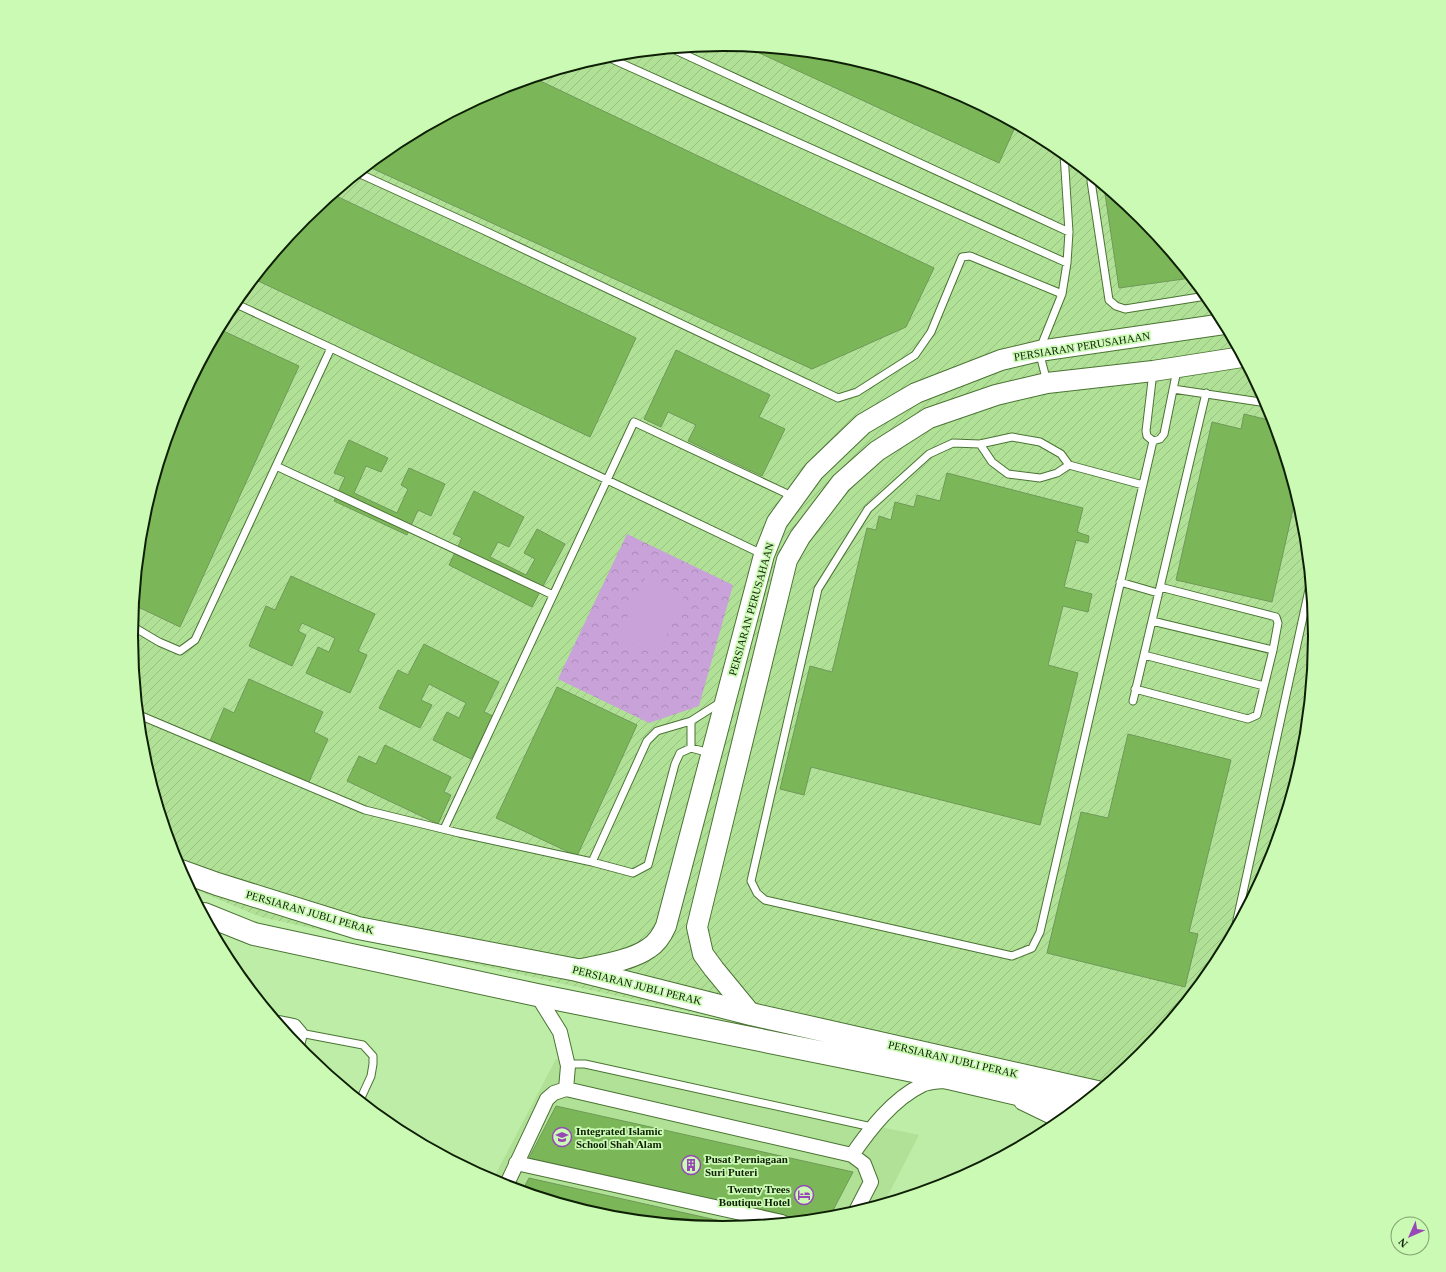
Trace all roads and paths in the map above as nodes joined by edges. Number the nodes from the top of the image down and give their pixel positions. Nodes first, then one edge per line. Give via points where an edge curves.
1 (681, 52) edge
2 (616, 61) edge
3 (1064, 162) edge
4 (363, 175) edge
5 (1091, 182) edge
6 (1069, 232) junction
7 (1067, 263) junction
8 (1062, 294) junction
9 (1199, 297) edge
10 (241, 306) edge
11 (1218, 325) edge
12 (331, 348) junction
13 (1039, 351) junction
14 (1237, 358) edge
15 (1178, 367) junction
16 (1153, 371) junction
17 (1047, 382) junction
18 (1173, 389) junction
19 (1206, 393) junction
20 (1259, 403) edge
21 (1153, 441) junction
22 (980, 444) junction
23 (1069, 465) junction
24 (276, 466) junction
25 (606, 480) junction
26 (1143, 486) junction
27 (795, 498) junction
28 (764, 555) junction
29 (1120, 582) junction
30 (1159, 590) junction
31 (553, 595) junction
32 (1307, 599) edge
33 (1152, 621) junction
34 (138, 630) edge
35 (1273, 650) junction
36 (1144, 655) junction
37 (1264, 686) junction
38 (1135, 690) junction
39 (727, 698) junction
40 (1133, 701) dead end
41 (144, 718) edge
42 (691, 721) junction
43 (691, 748) junction
44 (712, 753) junction
45 (444, 829) junction
46 (592, 862) junction
47 (189, 874) edge
48 (1239, 913) edge
49 (210, 916) edge
50 (577, 970) junction
51 (537, 995) junction
52 (751, 1014) junction
53 (286, 1025) edge
54 (297, 1037) edge
55 (300, 1040) edge
56 (568, 1066) junction
57 (953, 1079) junction
58 (566, 1089) junction
59 (999, 1089) junction
60 (1091, 1091) edge
61 (362, 1096) edge
62 (1070, 1106) edge
63 (1055, 1117) edge
64 (872, 1127) junction
65 (852, 1155) junction
66 (516, 1163) junction
67 (509, 1180) edge
68 (860, 1205) edge
69 (769, 1219) edge

1 - 6 lane
2 - 7 lane
3 - 6 lane
4 - 8 lane via 838,398 857,392 915,355 931,332 962,257 970,256
5 - 9 lane via 1109,300 1125,309
6 - 7 lane
7 - 8 lane
8 - 13 lane
10 - 12 lane
11 - 13 main road, PERSIARAN PERUSAHAAN
12 - 24 lane
12 - 25 lane
13 - 17 lane
13 - 27 main road, PERSIARAN PERUSAHAAN via 1001,360 916,393 863,424 814,471
14 - 15 main road, PERSIARAN PERUSAHAAN
15 - 16 main road, PERSIARAN PERUSAHAAN
15 - 18 lane
16 - 17 main road, PERSIARAN PERUSAHAAN
16 - 21 lane via 1146,431 1147,436
17 - 52 main road, PERSIARAN PERUSAHAAN via 996,395 929,418 877,451 841,483 800,537 787,560 698,927 703,954
18 - 19 lane
18 - 21 lane via 1164,434 1160,439
19 - 20 lane
19 - 30 lane
21 - 26 lane
22 - 23 lane via 1012,437 1040,442 1061,454
22 - 23 lane via 992,462 1008,474 1040,478 1057,473
22 - 29 lane via 953,443 929,454 868,509 818,590 751,881 757,894 765,900 1012,956 1032,948 1040,932
23 - 26 lane
24 - 31 lane
24 - 34 lane via 195,640 180,651
25 - 27 lane via 634,422
25 - 28 lane
25 - 31 lane
26 - 29 lane
27 - 28 main road, PERSIARAN PERUSAHAAN via 777,522
28 - 39 main road, PERSIARAN PERUSAHAAN
29 - 30 lane
30 - 33 lane
30 - 35 lane via 1276,617 1278,623
31 - 45 lane
32 - 48 lane
33 - 35 lane
33 - 36 lane
35 - 37 lane
36 - 37 lane
36 - 38 lane
37 - 38 lane via 1257,715 1248,719
38 - 40 lane
39 - 42 lane
39 - 44 main road, PERSIARAN PERUSAHAAN
41 - 45 lane via 364,810
42 - 43 lane
42 - 46 lane via 656,731 647,741
43 - 44 lane
43 - 46 lane via 680,754 675,764 648,865 633,873
44 - 50 main road, PERSIARAN PERUSAHAAN via 666,926 660,937 648,949 629,958
45 - 46 lane
47 - 50 main road, PERSIARAN JUBLI PERAK via 358,928
49 - 51 main road, PERSIARAN JUBLI PERAK via 254,934
50 - 52 main road, PERSIARAN JUBLI PERAK
51 - 56 street via 560,1032
51 - 57 main road, PERSIARAN JUBLI PERAK
52 - 60 main road, PERSIARAN JUBLI PERAK
53 - 54 street via 294,1026
55 - 61 lane via 363,1045 373,1056 373,1064 371,1076
56 - 58 street
56 - 64 lane via 585,1064
57 - 59 main road, PERSIARAN JUBLI PERAK
57 - 64 street via 922,1085 899,1100
58 - 65 street
58 - 66 street via 554,1093 547,1099
59 - 62 main road, PERSIARAN JUBLI PERAK
59 - 63 street
64 - 65 street
65 - 68 street via 864,1164 872,1182
66 - 67 street
66 - 69 street

